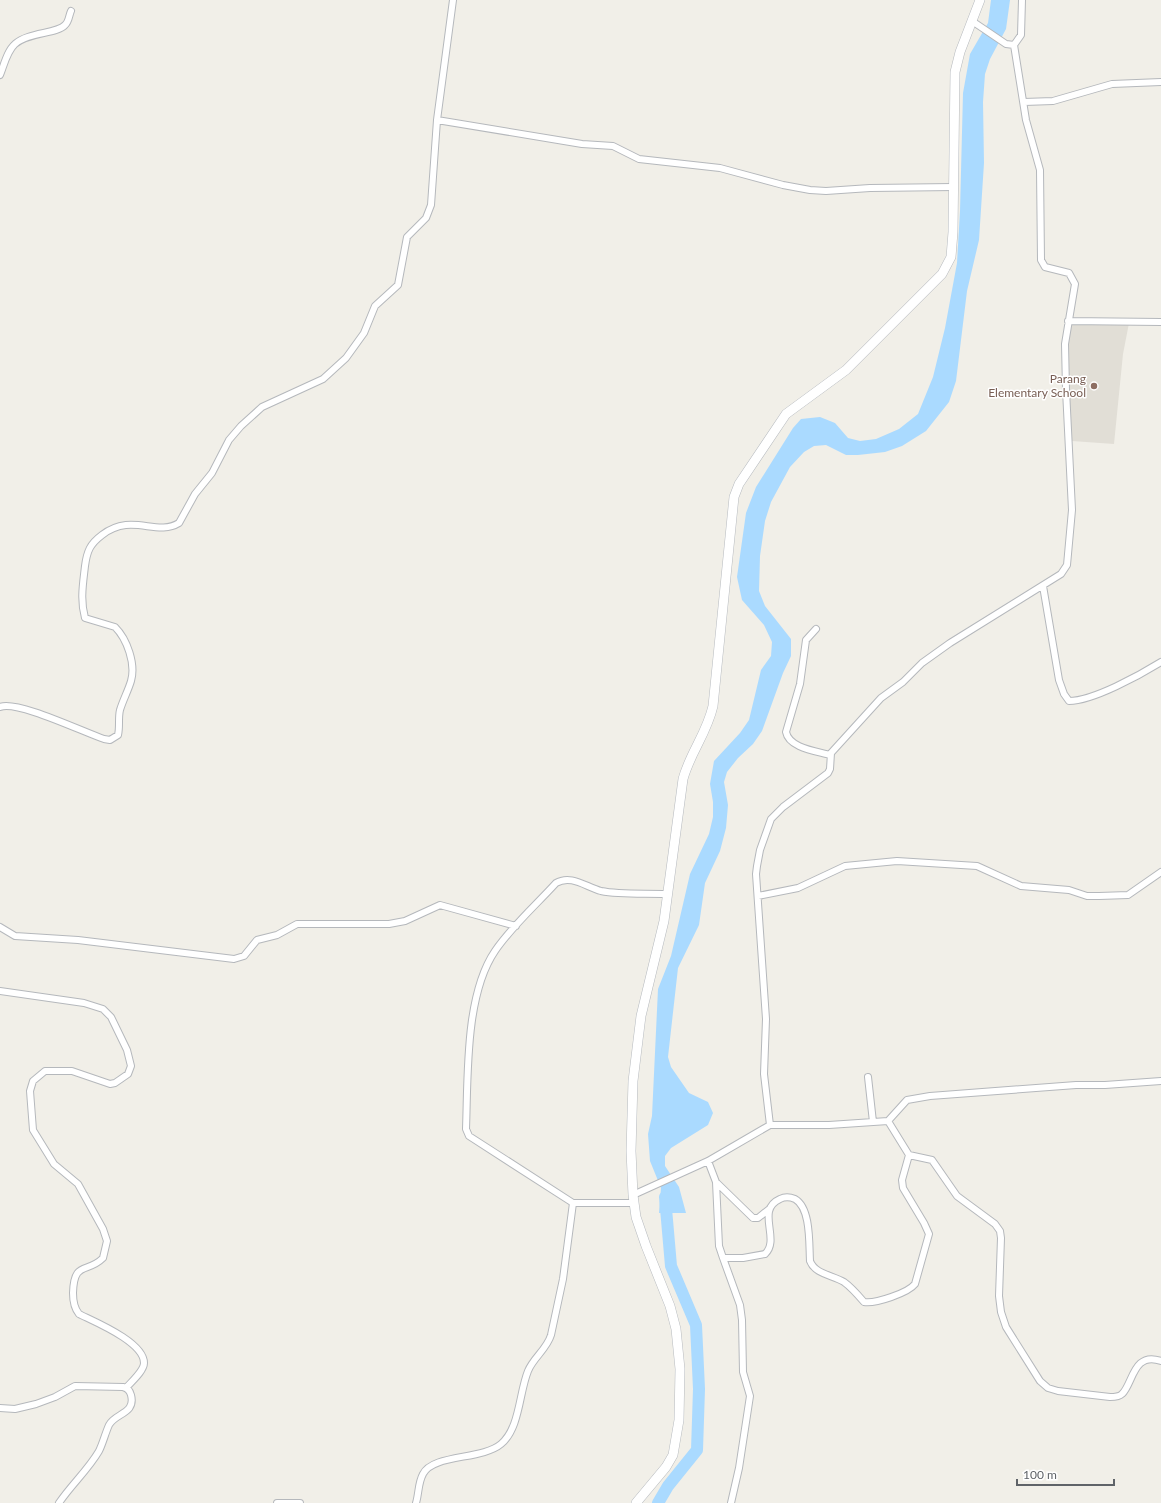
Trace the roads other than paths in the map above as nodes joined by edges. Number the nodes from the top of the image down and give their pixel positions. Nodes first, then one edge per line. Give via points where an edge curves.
1 (453, 0) edge
2 (980, 0) edge
3 (1022, 0) edge
4 (71, 11) dead end
5 (972, 21) junction
6 (1014, 45) junction
7 (0, 75) edge
8 (1161, 82) edge
9 (1024, 102) junction
10 (437, 120) junction
11 (954, 187) junction
12 (1068, 321) junction
13 (1161, 322) edge
14 (1044, 586) junction
15 (816, 629) dead end
16 (1161, 662) edge
17 (0, 707) edge
18 (830, 755) junction
19 (1161, 872) edge
20 (667, 894) junction
21 (758, 896) junction
22 (516, 926) junction
23 (0, 927) edge
24 (0, 991) edge
25 (868, 1077) dead end
26 (1161, 1081) edge
27 (888, 1121) junction
28 (873, 1122) junction
29 (770, 1125) junction
30 (909, 1155) junction
31 (708, 1161) junction
32 (716, 1182) junction
33 (633, 1199) junction
34 (573, 1203) junction
35 (768, 1210) junction
36 (723, 1258) junction
37 (1161, 1361) edge
38 (126, 1388) junction
39 (0, 1408) edge
40 (59, 1503) edge
41 (276, 1503) edge
42 (300, 1503) edge
43 (416, 1503) edge
44 (636, 1503) edge
45 (731, 1503) edge

1 - 10 street
2 - 5 main road
3 - 6 street via 1021,35
4 - 7 street via 68,22 63,27 32,35 16,43 9,52
5 - 6 street via 1006,44
5 - 11 main road via 955,72
6 - 9 street
8 - 9 street via 1112,84 1053,101
9 - 12 street via 1026,120 1040,170 1041,260 1045,267 1069,273 1074,280 1075,289
10 - 11 street via 582,144 613,146 639,159 720,168 797,188 826,191
10 - 17 street via 430,210 426,218 407,237 398,285 375,306 364,333 346,358 323,379 262,408 241,426 229,440 212,473 195,494 179,523 167,527 130,524 118,526 98,538 88,548 81,603 85,618 118,630 132,668 131,681 120,712 118,735 110,740 104,739 11,705
11 - 20 main road via 952,250 949,264 942,274 846,370 786,414 735,491 713,706 706,729 683,779
12 - 13 street
12 - 14 street via 1065,338 1066,390 1072,522 1066,568
14 - 16 street via 1059,680 1069,701 1121,685
14 - 18 street via 922,663 903,682 880,698
15 - 18 street via 806,640 800,684 786,732 788,739 795,744
18 - 21 street via 828,773 783,807 768,825 757,866
19 - 21 street via 1128,896 1088,896 1070,890 1021,886 977,866 897,861 846,866 798,888
20 - 22 street via 604,891 565,879 556,883
20 - 33 main road via 660,939 641,1016 633,1081
21 - 29 street via 766,1019 764,1074
22 - 23 street via 440,905 405,921 389,924 297,924 277,935 256,940 244,956 234,959 78,940 15,936
22 - 34 street via 495,951 476,994 468,1075 466,1132 468,1136
24 - 38 street via 84,1003 103,1009 111,1017 129,1057 128,1074 115,1083 104,1084 72,1071 45,1071 33,1082 30,1091 31,1120 37,1138 54,1164 78,1184 106,1236 103,1258 75,1275 73,1299 79,1314 117,1333 140,1354 142,1368
25 - 28 street
26 - 27 street via 1105,1085 1076,1084 914,1098 904,1102
27 - 28 street
27 - 30 street
28 - 29 street
29 - 31 street
30 - 35 street via 902,1180 903,1188 929,1234 915,1284 908,1290 876,1302 864,1302 843,1281 812,1266 807,1220 796,1200 789,1197 781,1198
30 - 37 street via 932,1160 957,1196 999,1229 1001,1312 1006,1327 1044,1385 1058,1392 1118,1396 1123,1394 1132,1374 1142,1363 1154,1359
31 - 32 street
31 - 33 street
32 - 35 street via 753,1218 758,1218
32 - 36 street via 718,1246
33 - 34 street
33 - 44 main road via 646,1246 673,1316 680,1369 679,1420 673,1455
34 - 43 street via 563,1279 551,1335 548,1344 528,1371 511,1432 502,1443 490,1451 428,1467 420,1481
35 - 36 street via 768,1251 761,1256
36 - 45 street via 740,1305 743,1372 750,1396
38 - 39 street via 75,1386 36,1404 15,1409
38 - 40 street via 131,1394 130,1406 109,1424 95,1457
41 - 42 street

